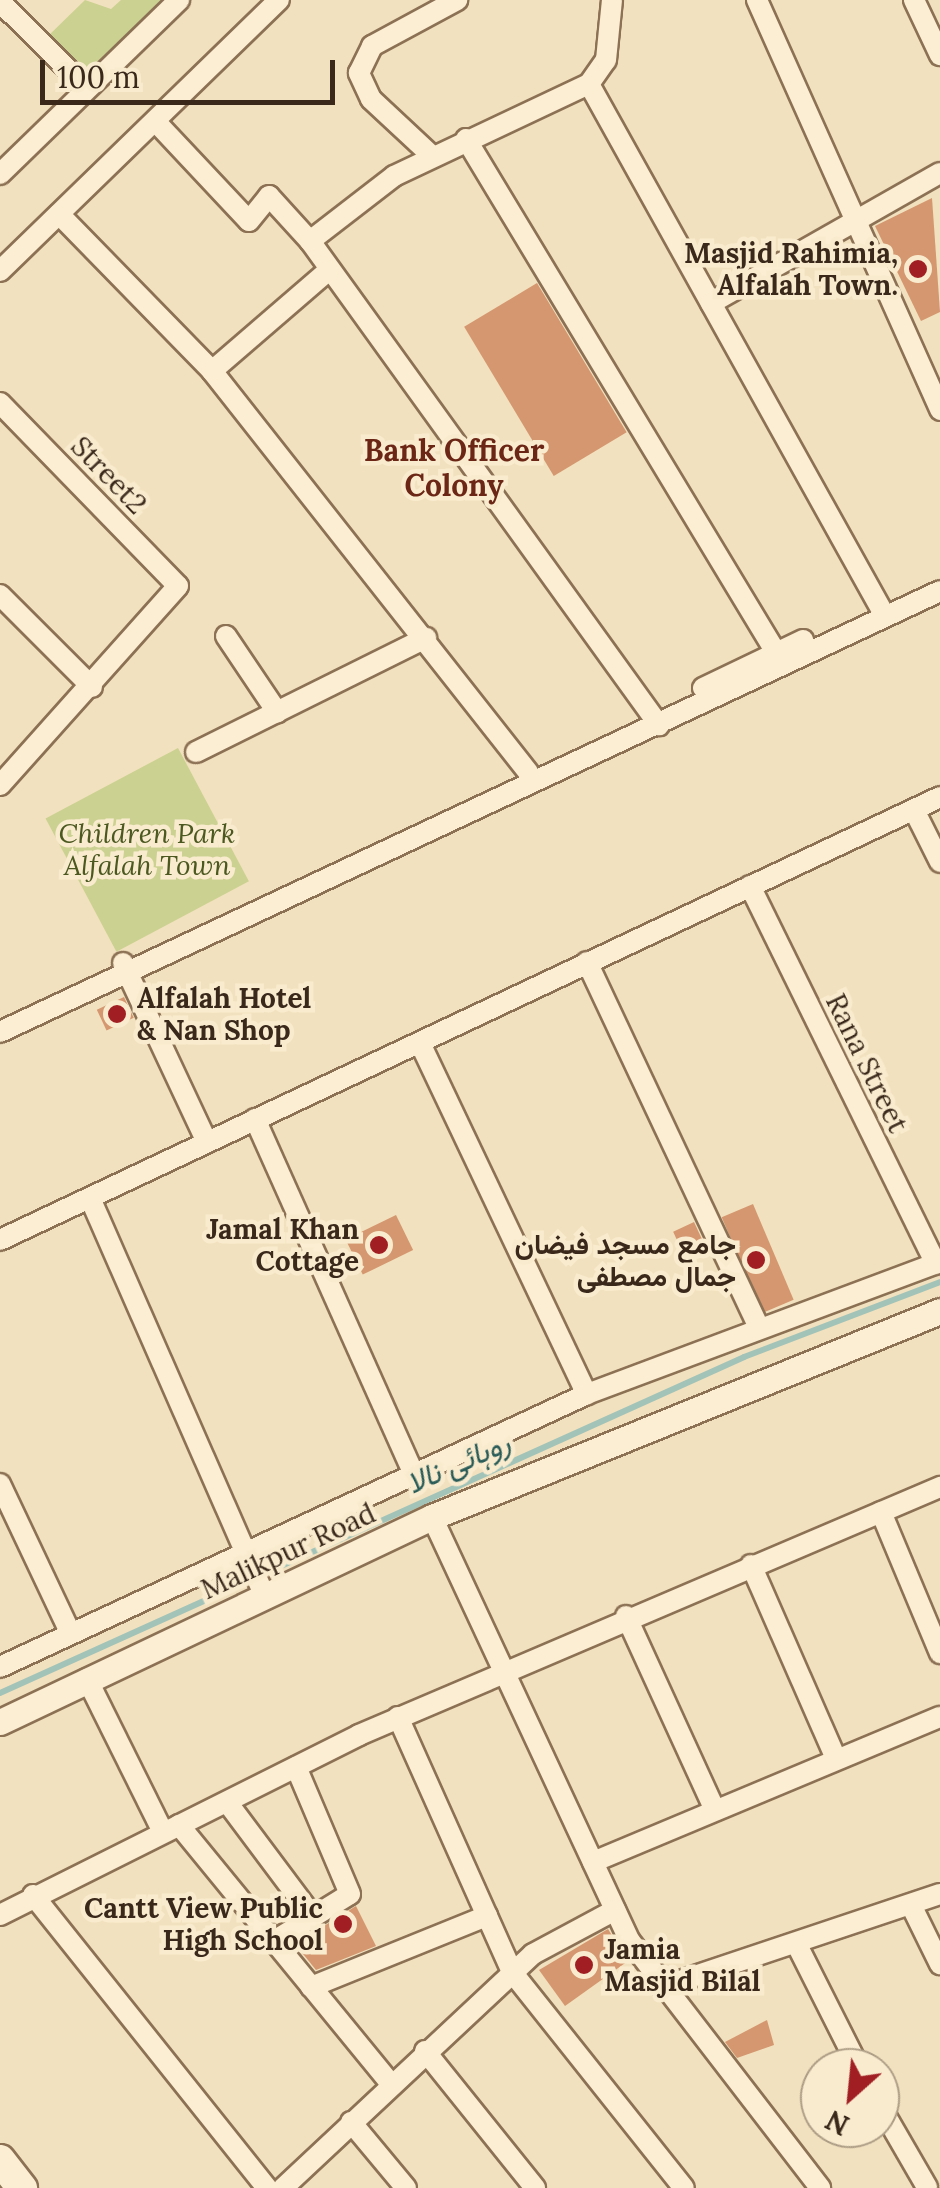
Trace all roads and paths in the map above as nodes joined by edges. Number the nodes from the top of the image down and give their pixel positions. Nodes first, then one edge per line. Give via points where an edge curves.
1 (178, 0) edge
2 (279, 0) edge
3 (457, 0) edge
4 (612, 0) edge
5 (757, 0) edge
6 (914, 0) edge
7 (0, 2) edge
8 (938, 46) edge
9 (589, 84) junction
10 (87, 88) junction
11 (154, 121) junction
12 (466, 139) junction
13 (431, 155) junction
14 (940, 173) edge
15 (0, 174) edge
16 (857, 213) junction
17 (58, 214) junction
18 (310, 241) junction
19 (0, 270) edge
20 (328, 271) junction
21 (710, 304) junction
22 (212, 371) junction
23 (0, 402) edge
24 (940, 410) edge
25 (940, 578) edge
26 (940, 590) edge
27 (0, 595) edge
28 (882, 611) junction
29 (226, 636) dead end
30 (426, 638) junction
31 (780, 658) junction
32 (92, 686) junction
33 (277, 712) junction
34 (656, 718) junction
35 (196, 752) dead end
36 (528, 772) junction
37 (0, 785) edge
38 (940, 797) edge
39 (914, 810) junction
40 (940, 862) edge
41 (750, 886) junction
42 (586, 962) junction
43 (125, 967) junction
44 (0, 1018) edge
45 (0, 1032) edge
46 (420, 1042) junction
47 (255, 1119) junction
48 (206, 1142) junction
49 (90, 1198) junction
50 (0, 1240) edge
51 (938, 1263) edge
52 (940, 1311) edge
53 (758, 1325) junction
54 (588, 1394) junction
55 (414, 1474) junction
56 (0, 1484) edge
57 (940, 1487) edge
58 (882, 1512) junction
59 (432, 1517) junction
60 (751, 1565) junction
61 (257, 1574) junction
62 (626, 1616) junction
63 (70, 1632) junction
64 (940, 1654) edge
65 (0, 1666) edge
66 (502, 1670) junction
67 (88, 1678) junction
68 (398, 1717) junction
69 (940, 1717) edge
70 (0, 1722) edge
71 (836, 1759) junction
72 (296, 1767) junction
73 (226, 1802) junction
74 (714, 1808) junction
75 (171, 1829) junction
76 (592, 1862) junction
77 (940, 1894) edge
78 (34, 1895) junction
79 (912, 1905) junction
80 (615, 1910) junction
81 (0, 1915) edge
82 (488, 1916) junction
83 (313, 1917) junction
84 (274, 1941) junction
85 (797, 1946) junction
86 (940, 1964) edge
87 (512, 1972) junction
88 (311, 1987) junction
89 (662, 1988) junction
90 (848, 2048) edge
91 (426, 2051) junction
92 (391, 2084) junction
93 (351, 2122) junction
94 (900, 2142) edge
95 (1, 2163) edge
96 (940, 2180) edge
97 (22, 2188) edge
98 (267, 2188) edge
99 (283, 2188) edge
100 (406, 2188) edge
101 (535, 2188) edge
102 (684, 2188) edge
103 (820, 2188) edge
104 (926, 2188) edge

1 - 10 street
2 - 11 street
3 - 13 street via 372,46 358,73 370,99
4 - 9 street via 606,60
5 - 16 street
6 - 8 street
7 - 10 street
9 - 12 street
9 - 21 street
10 - 15 street
11 - 17 street
11 - 18 street via 249,222 269,196
12 - 13 street
12 - 31 street
13 - 18 street
14 - 16 street
16 - 21 street
16 - 24 street
17 - 19 street
17 - 22 street
18 - 20 street
20 - 22 street
20 - 34 street
21 - 28 street
22 - 30 street
23 - 32 street, Street2 via 178,586
25 - 28 street
26 - 28 street
27 - 32 street
28 - 31 street
29 - 33 street
30 - 33 street
30 - 36 street
31 - 34 street
32 - 37 street
33 - 35 street
34 - 36 street
34 - 43 street
36 - 43 street
38 - 39 street
39 - 40 street
39 - 41 street
41 - 42 street
41 - 51 street, Rana Street
42 - 46 street
42 - 53 street
43 - 44 street
43 - 45 street
43 - 48 street
46 - 47 street
46 - 54 street
47 - 48 street
47 - 55 street
48 - 49 street
49 - 50 street
49 - 61 street
51 - 53 street
52 - 59 street, Malikpur Road
53 - 54 street
54 - 55 street
55 - 61 street
56 - 63 street
57 - 58 street
58 - 60 street
58 - 64 street
59 - 61 street, Malikpur Road
59 - 66 street
60 - 62 street
60 - 71 street
61 - 63 street
61 - 67 street, Malikpur Road
62 - 66 street
62 - 74 street
63 - 65 street
66 - 68 street
66 - 76 street
67 - 70 street, Malikpur Road
67 - 75 street
68 - 72 street
68 - 82 street
69 - 71 street
71 - 74 street
72 - 73 street
72 - 83 street via 350,1894
73 - 75 street
73 - 83 street
74 - 76 street
75 - 78 street
75 - 84 street
76 - 80 street
77 - 79 street
78 - 81 street
78 - 98 street
79 - 85 street
79 - 86 street
80 - 87 street
80 - 89 street
82 - 87 street
82 - 88 street
83 - 84 street
84 - 88 street
85 - 89 street
85 - 90 street
87 - 91 street
87 - 102 street
88 - 92 street
89 - 103 street
91 - 92 street
91 - 101 street
92 - 93 street
93 - 99 street
93 - 100 street
94 - 104 street
95 - 97 main road
96 - 104 street

